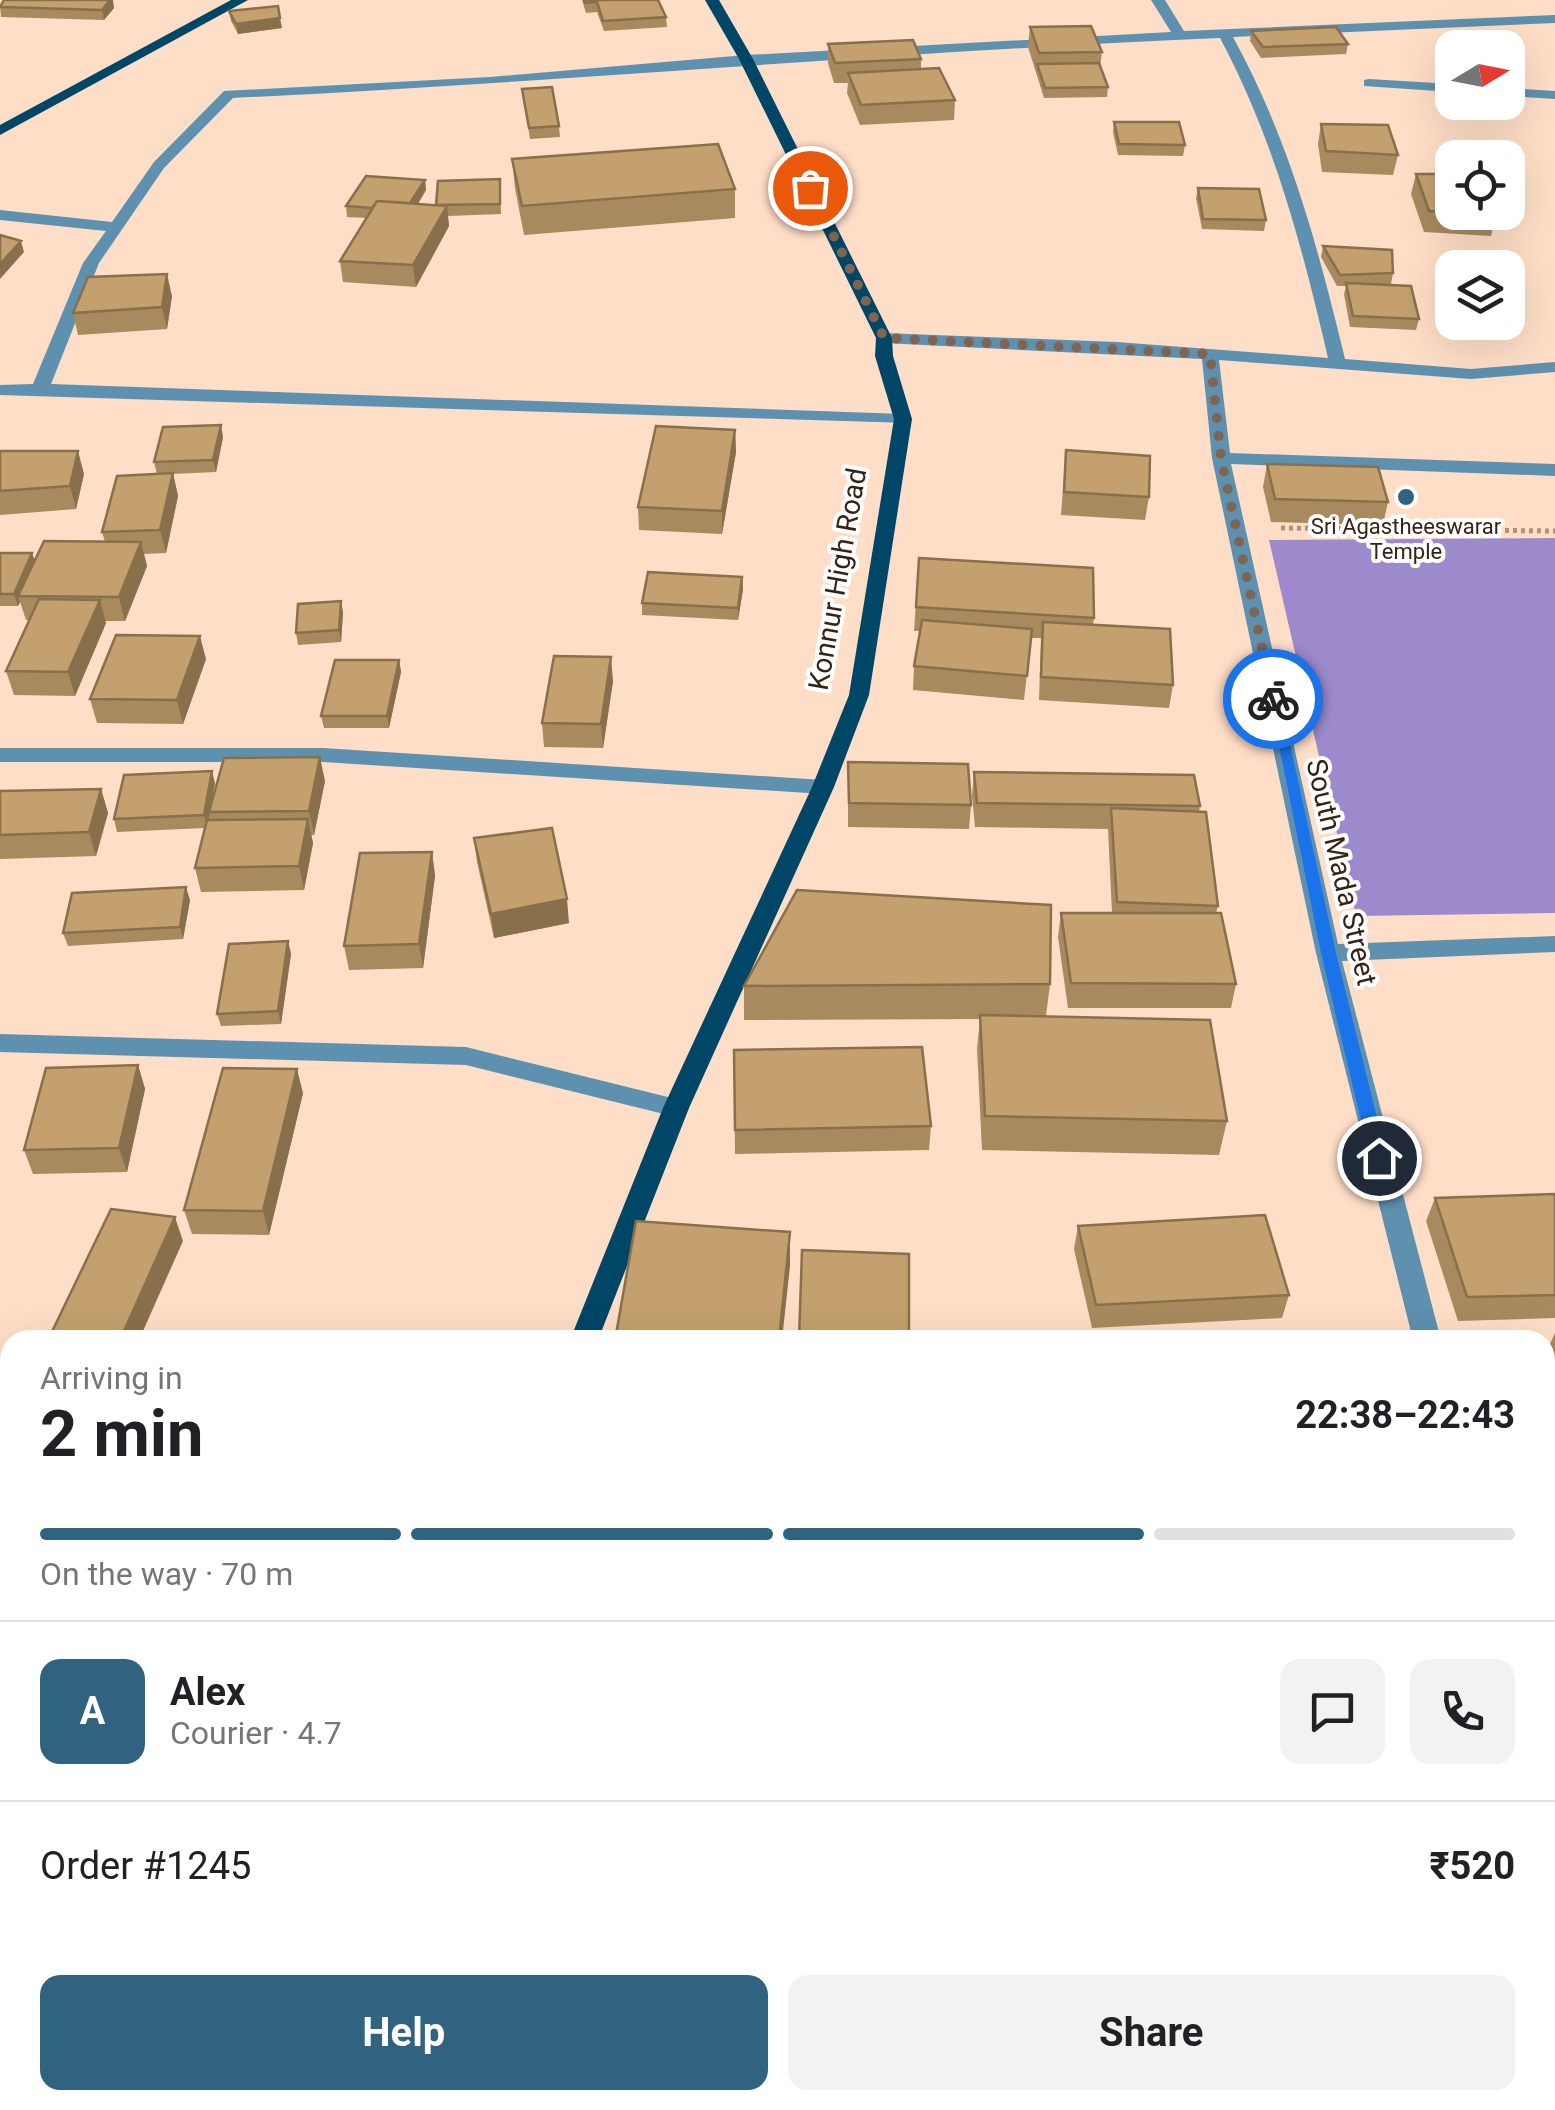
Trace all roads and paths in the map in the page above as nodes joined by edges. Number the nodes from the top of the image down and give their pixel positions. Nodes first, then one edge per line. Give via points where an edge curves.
1 (241, 0) edge
2 (712, 0) edge
3 (1158, 0) edge
4 (1555, 19) edge
5 (1225, 35) junction
6 (1180, 36) junction
7 (746, 58) junction
8 (1369, 83) dead end
9 (1435, 87) edge
10 (1525, 93) edge
11 (1555, 95) edge
12 (0, 131) edge
13 (0, 215) edge
14 (116, 228) junction
15 (884, 338) junction
16 (1210, 354) junction
17 (1338, 366) junction
18 (1555, 368) edge
19 (40, 389) junction
20 (0, 390) edge
21 (903, 419) junction
22 (1221, 458) junction
23 (1555, 470) edge
24 (1236, 528) junction
25 (1555, 530) edge
26 (0, 755) edge
27 (823, 787) junction
28 (1555, 944) edge
29 (1328, 953) junction
30 (0, 1043) edge
31 (676, 1108) junction
32 (588, 1330) edge
33 (1424, 1330) edge

1 - 12 main road
2 - 7 main road, Konnur High Road
3 - 6 street
4 - 5 street
5 - 6 street
5 - 17 street via 1280,145
6 - 7 street
7 - 14 street via 490,81 230,94 159,165
7 - 15 main road, Konnur High Road
8 - 9 street
10 - 11 street
13 - 14 street
14 - 19 street via 92,263
15 - 16 street
15 - 21 main road, Konnur High Road
16 - 17 street
16 - 22 street, South Mada Street
17 - 18 street via 1471,374
19 - 20 street
19 - 21 street
21 - 27 main road, Konnur High Road via 858,695
22 - 23 street
22 - 24 street, South Mada Street
24 - 25 path
24 - 29 street, South Mada Street
26 - 27 street via 323,755
27 - 31 main road, Konnur High Road
28 - 29 street
29 - 33 street, South Mada Street
30 - 31 street via 466,1056
31 - 32 main road, Konnur High Road

